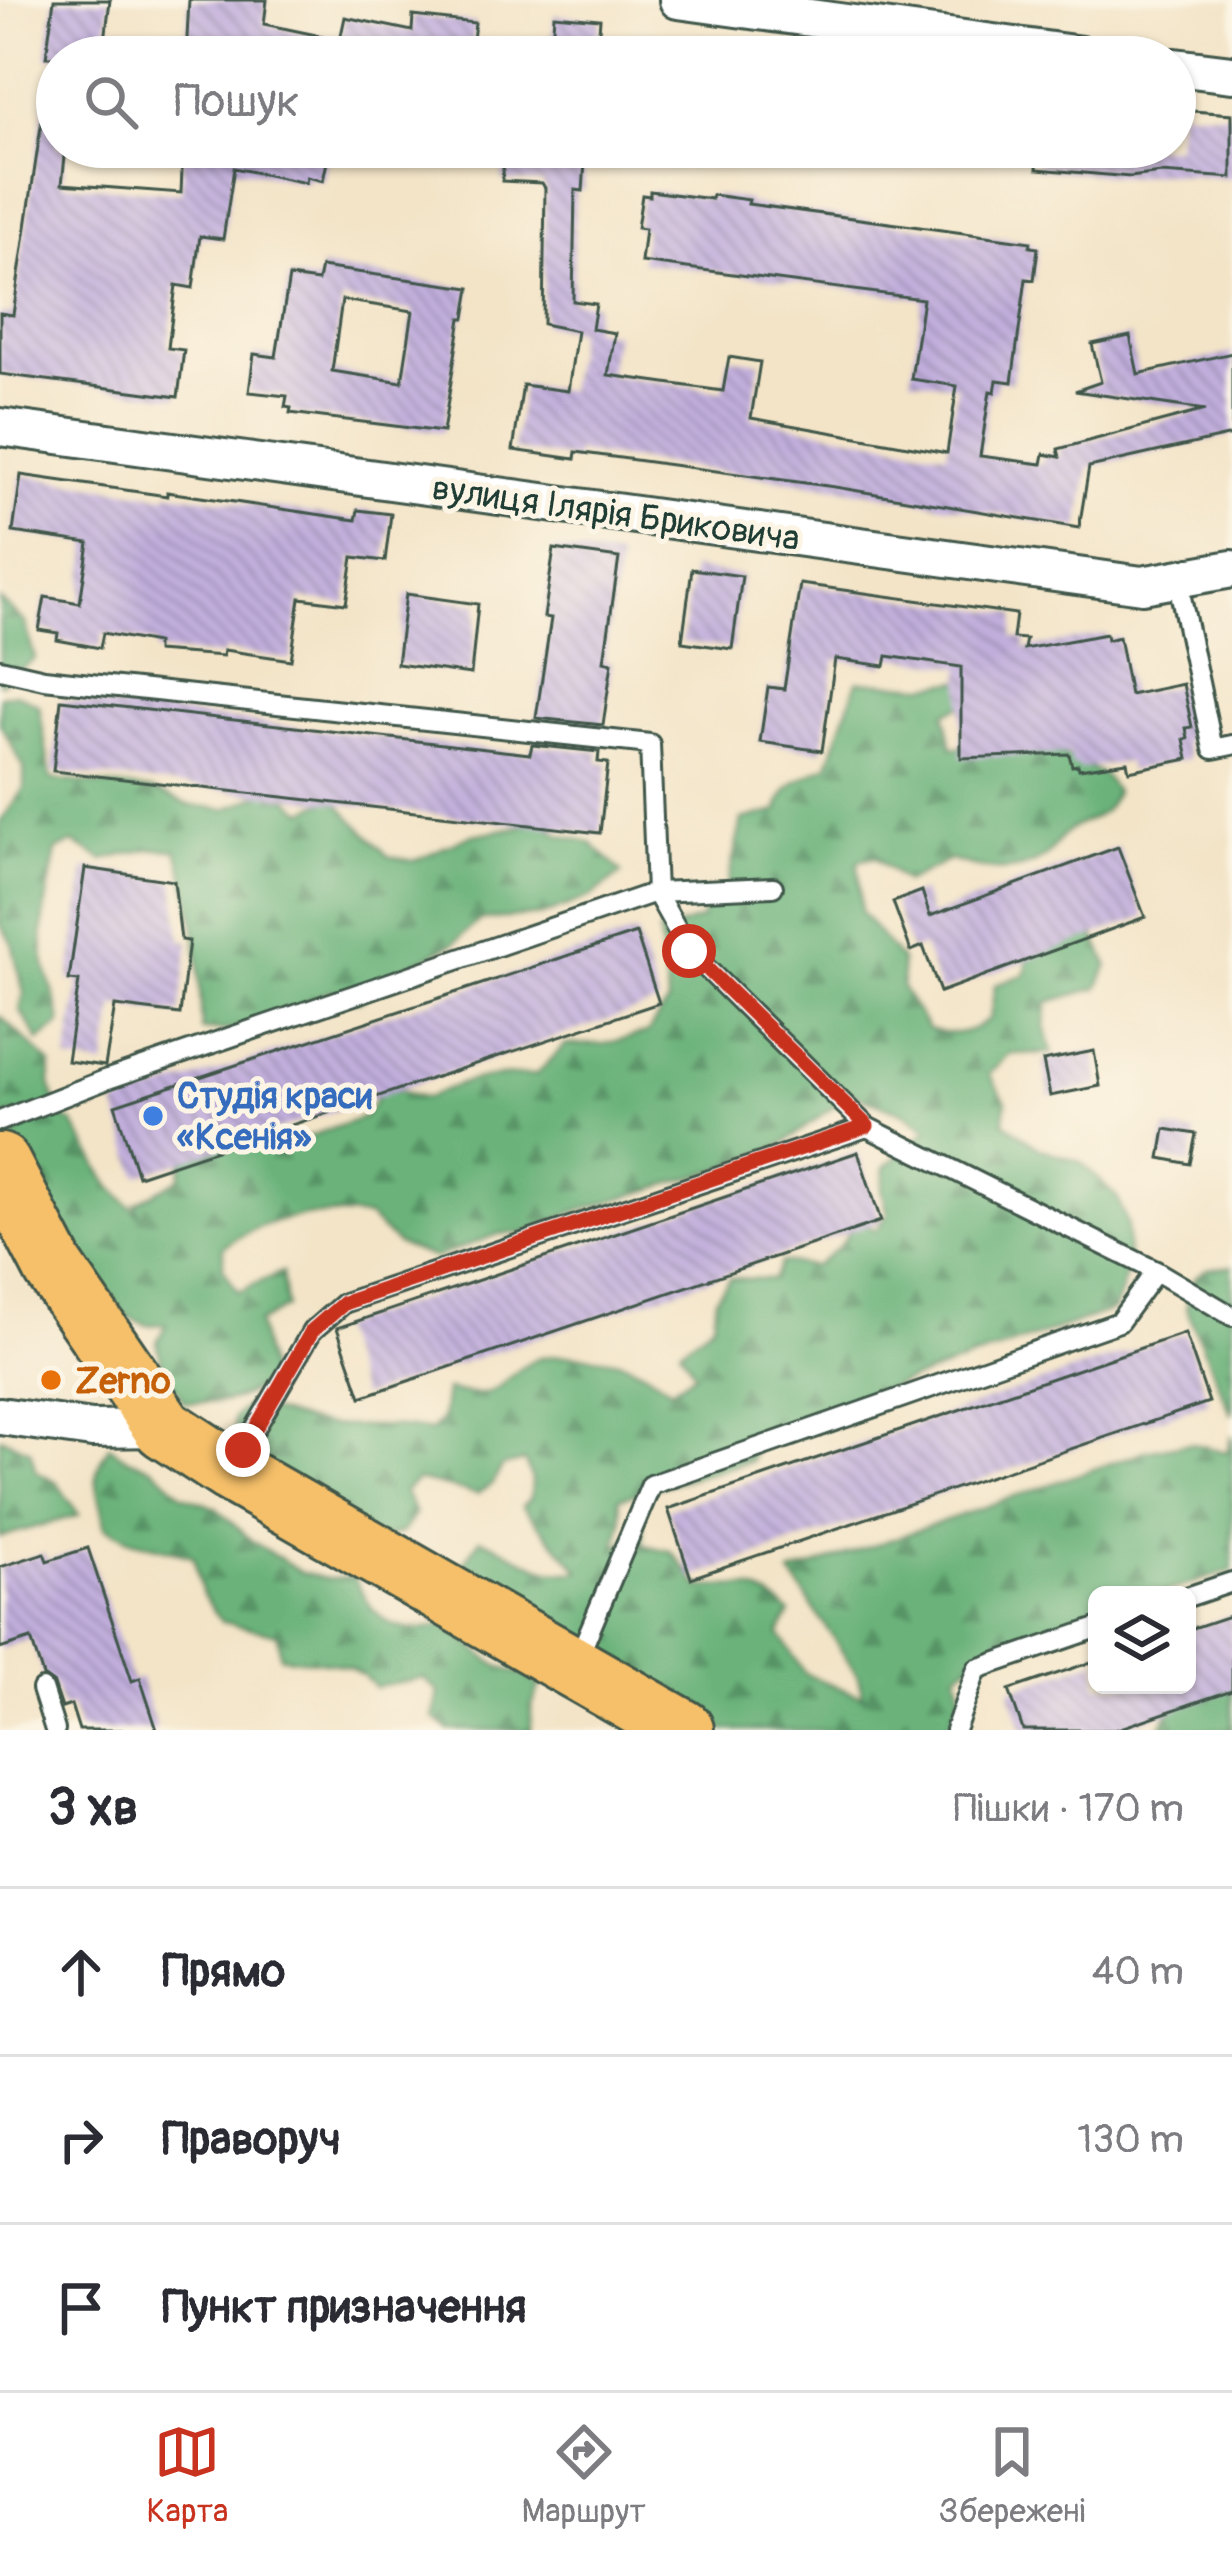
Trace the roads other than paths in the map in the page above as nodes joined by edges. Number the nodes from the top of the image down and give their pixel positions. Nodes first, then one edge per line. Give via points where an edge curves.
1 (678, 0) edge
2 (942, 36) edge
3 (1196, 70) edge
4 (1232, 74) edge
5 (0, 427) edge
6 (1232, 569) edge
7 (1177, 578) junction
8 (0, 669) edge
9 (1232, 745) edge
10 (772, 887) dead end
11 (656, 892) junction
12 (0, 1121) edge
13 (867, 1126) junction
14 (0, 1164) edge
15 (1156, 1271) junction
16 (1232, 1316) edge
17 (0, 1416) edge
18 (164, 1427) junction
19 (230, 1471) junction
20 (1232, 1582) edge
21 (1196, 1594) edge
22 (1088, 1631) edge
23 (573, 1670) junction
24 (42, 1689) dead end
25 (55, 1730) edge
26 (683, 1730) edge
27 (955, 1730) edge

1 - 2 street
3 - 4 street
5 - 7 street, вулиця Ілярія Бриковича via 1142,585
6 - 7 street, вулиця Ілярія Бриковича
7 - 9 lane via 1213,749
8 - 11 lane via 650,744
10 - 11 lane
11 - 12 lane
11 - 13 lane via 689,951
13 - 15 lane
13 - 19 lane via 344,1303 312,1331
14 - 18 main road via 54,1268
15 - 16 lane
15 - 23 lane via 1119,1322 652,1485
17 - 18 street via 92,1430
18 - 19 main road
19 - 23 main road
20 - 21 lane
22 - 27 lane via 977,1669
23 - 26 main road
24 - 25 lane

